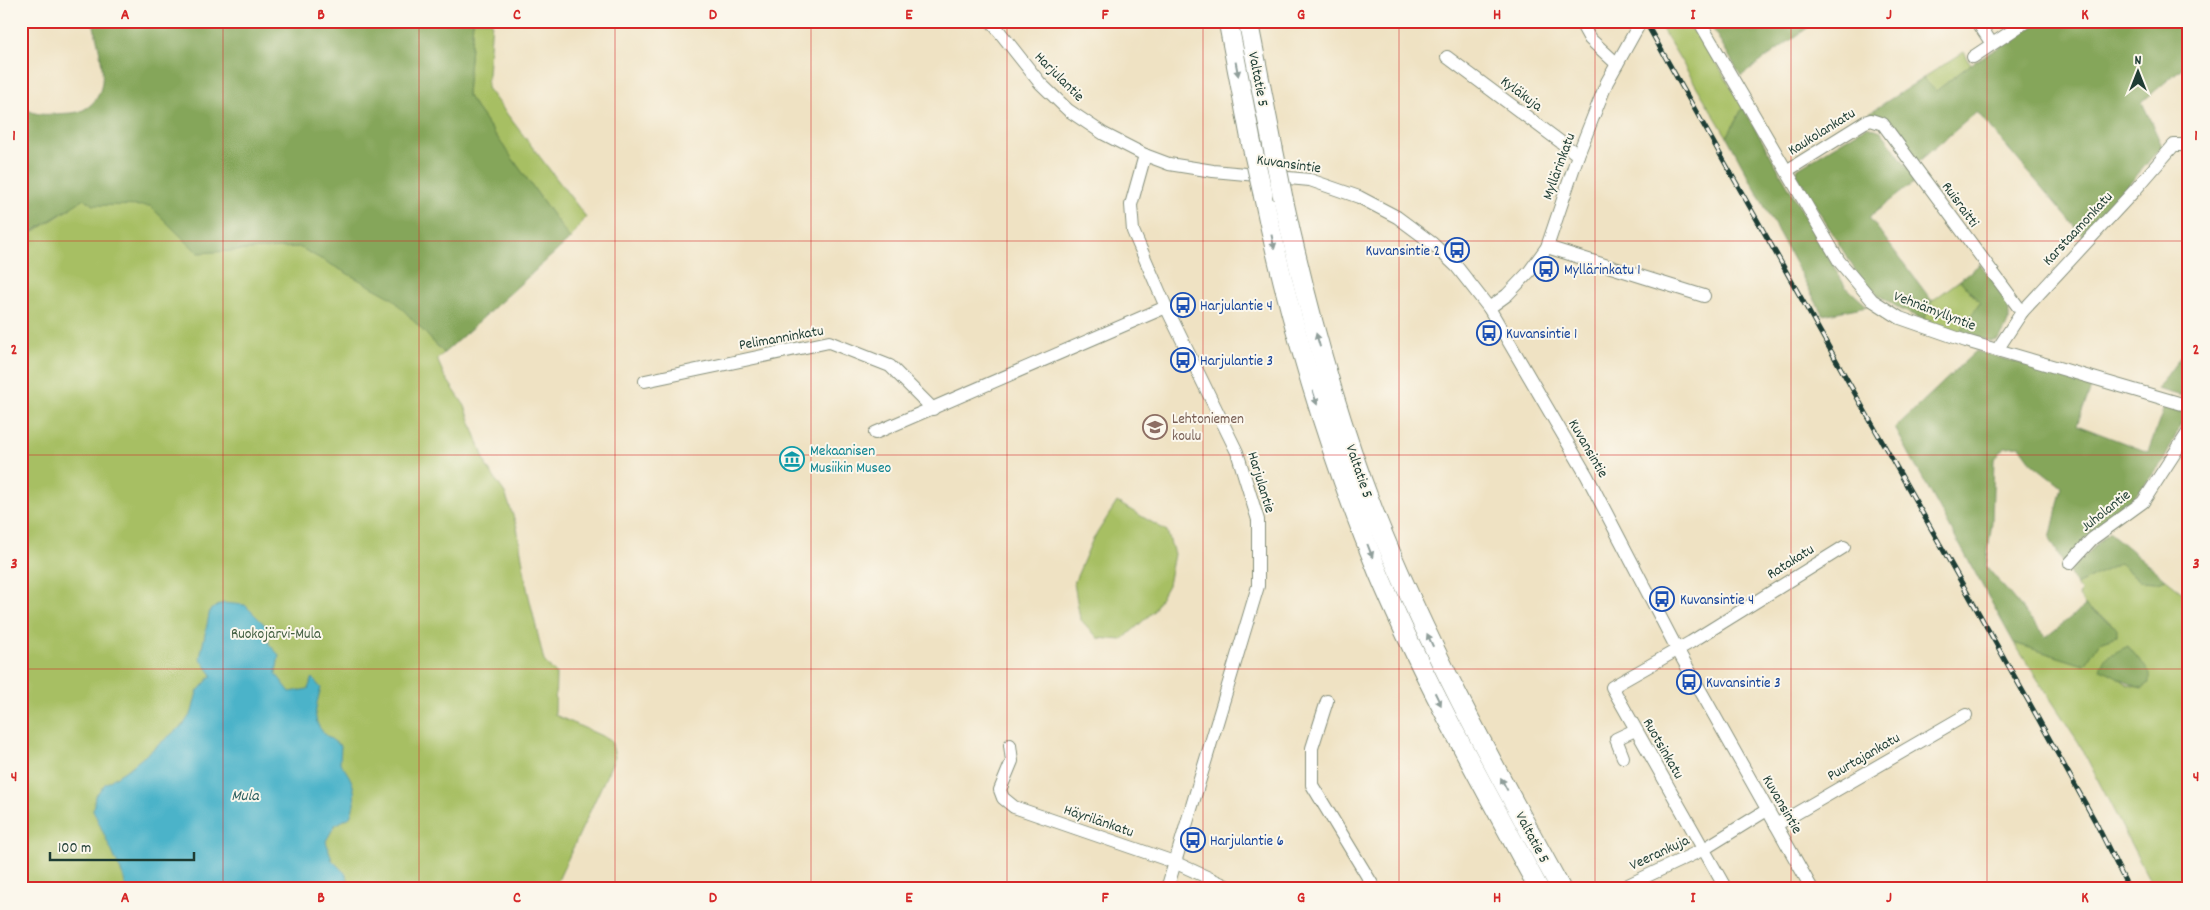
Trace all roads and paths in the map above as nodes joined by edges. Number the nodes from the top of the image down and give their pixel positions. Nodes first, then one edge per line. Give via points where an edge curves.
1 (991, 21) edge
2 (1228, 21) edge
3 (1248, 21) edge
4 (1580, 21) edge
5 (1641, 21) edge
6 (1700, 21) edge
7 (1977, 21) edge
8 (2027, 21) edge
9 (1992, 44) junction
10 (1447, 57) dead end
11 (1973, 57) dead end
12 (1617, 64) junction
13 (1871, 120) joint
14 (2189, 149) edge
15 (1144, 155) junction
16 (1578, 155) junction
17 (1788, 170) junction
18 (1214, 171) joint
19 (1547, 247) junction
20 (1704, 296) dead end
21 (1166, 307) junction
22 (1490, 308) junction
23 (2022, 312) junction
24 (1997, 350) junction
25 (645, 381) dead end
26 (2189, 406) edge
27 (933, 409) junction
28 (2189, 431) edge
29 (876, 433) dead end
30 (1844, 547) dead end
31 (2070, 563) dead end
32 (1677, 649) junction
33 (1327, 701) dead end
34 (1966, 715) dead end
35 (1635, 730) junction
36 (1010, 745) dead end
37 (1623, 757) dead end
38 (1767, 810) junction
39 (1776, 825) junction
40 (1704, 849) junction
41 (1174, 862) junction
42 (1628, 885) dead end
43 (1166, 889) edge
44 (1233, 889) edge
45 (1375, 889) edge
46 (1538, 889) edge
47 (1561, 889) edge
48 (1726, 889) edge
49 (1812, 889) edge

1 - 15 street, Harjulantie via 1040,83 1068,110
2 -> 46 highway, Valtatie 5, bridge via 1277,260 1312,388 1348,494 1378,572 1444,712
47 -> 3 highway, Valtatie 5, bridge via 1436,653 1373,509 1313,325 1283,198
4 - 12 street via 1590,38
5 - 12 street, Myllärinkatu
6 - 17 street, Vehnämyllyntie
7 - 9 street
8 - 9 street
9 - 11 street
10 - 16 street, Kyläkuja
12 - 16 street, Myllärinkatu
13 - 17 street, Kaukolankatu
13 - 23 street, Ruisraitti via 1883,124
14 - 23 street, Karstaamonkatu via 2184,145 2174,145
15 - 18 street, Harjulantie via 1169,164
15 - 21 street, Harjulantie via 1131,205 1133,231
16 - 19 street, Myllärinkatu
17 - 24 street, Vehnämyllyntie via 1839,261 1872,300 1900,318
18 - 22 street, Kuvansintie via 1310,180 1359,197 1397,217 1432,243 1457,267
19 - 20 street
19 - 22 street, Myllärinkatu via 1529,272
21 - 27 street
21 - 41 street, Harjulantie via 1236,452 1258,520 1258,586
22 - 32 street, Kuvansintie via 1587,476
23 - 24 street, Karstaamonkatu
24 - 26 street, Vehnämyllyntie
25 - 27 street, Pelimanninkatu via 828,342 890,366
27 - 29 street
28 - 31 street, Juholantie via 2143,502 2092,539
30 - 32 street, Ratakatu
32 - 35 street, Ruotsinkatu via 1612,687
32 - 38 street, Kuvansintie
33 - 45 street via 1312,748 1312,785
34 - 39 street, Puurtajankatu
35 - 37 street via 1616,739
35 - 40 street, Ruotsinkatu
36 - 41 street, Häyrilänkatu via 1012,761 1000,790 1003,798 1014,807
38 - 39 street, Kuvansintie
38 - 40 street, Veerankuja
39 - 49 street, Kuvansintie
40 - 42 street, Veerankuja
40 - 48 street, Ruotsinkatu
41 - 43 street, Harjulantie
41 - 44 street, Häyrilänkatu

